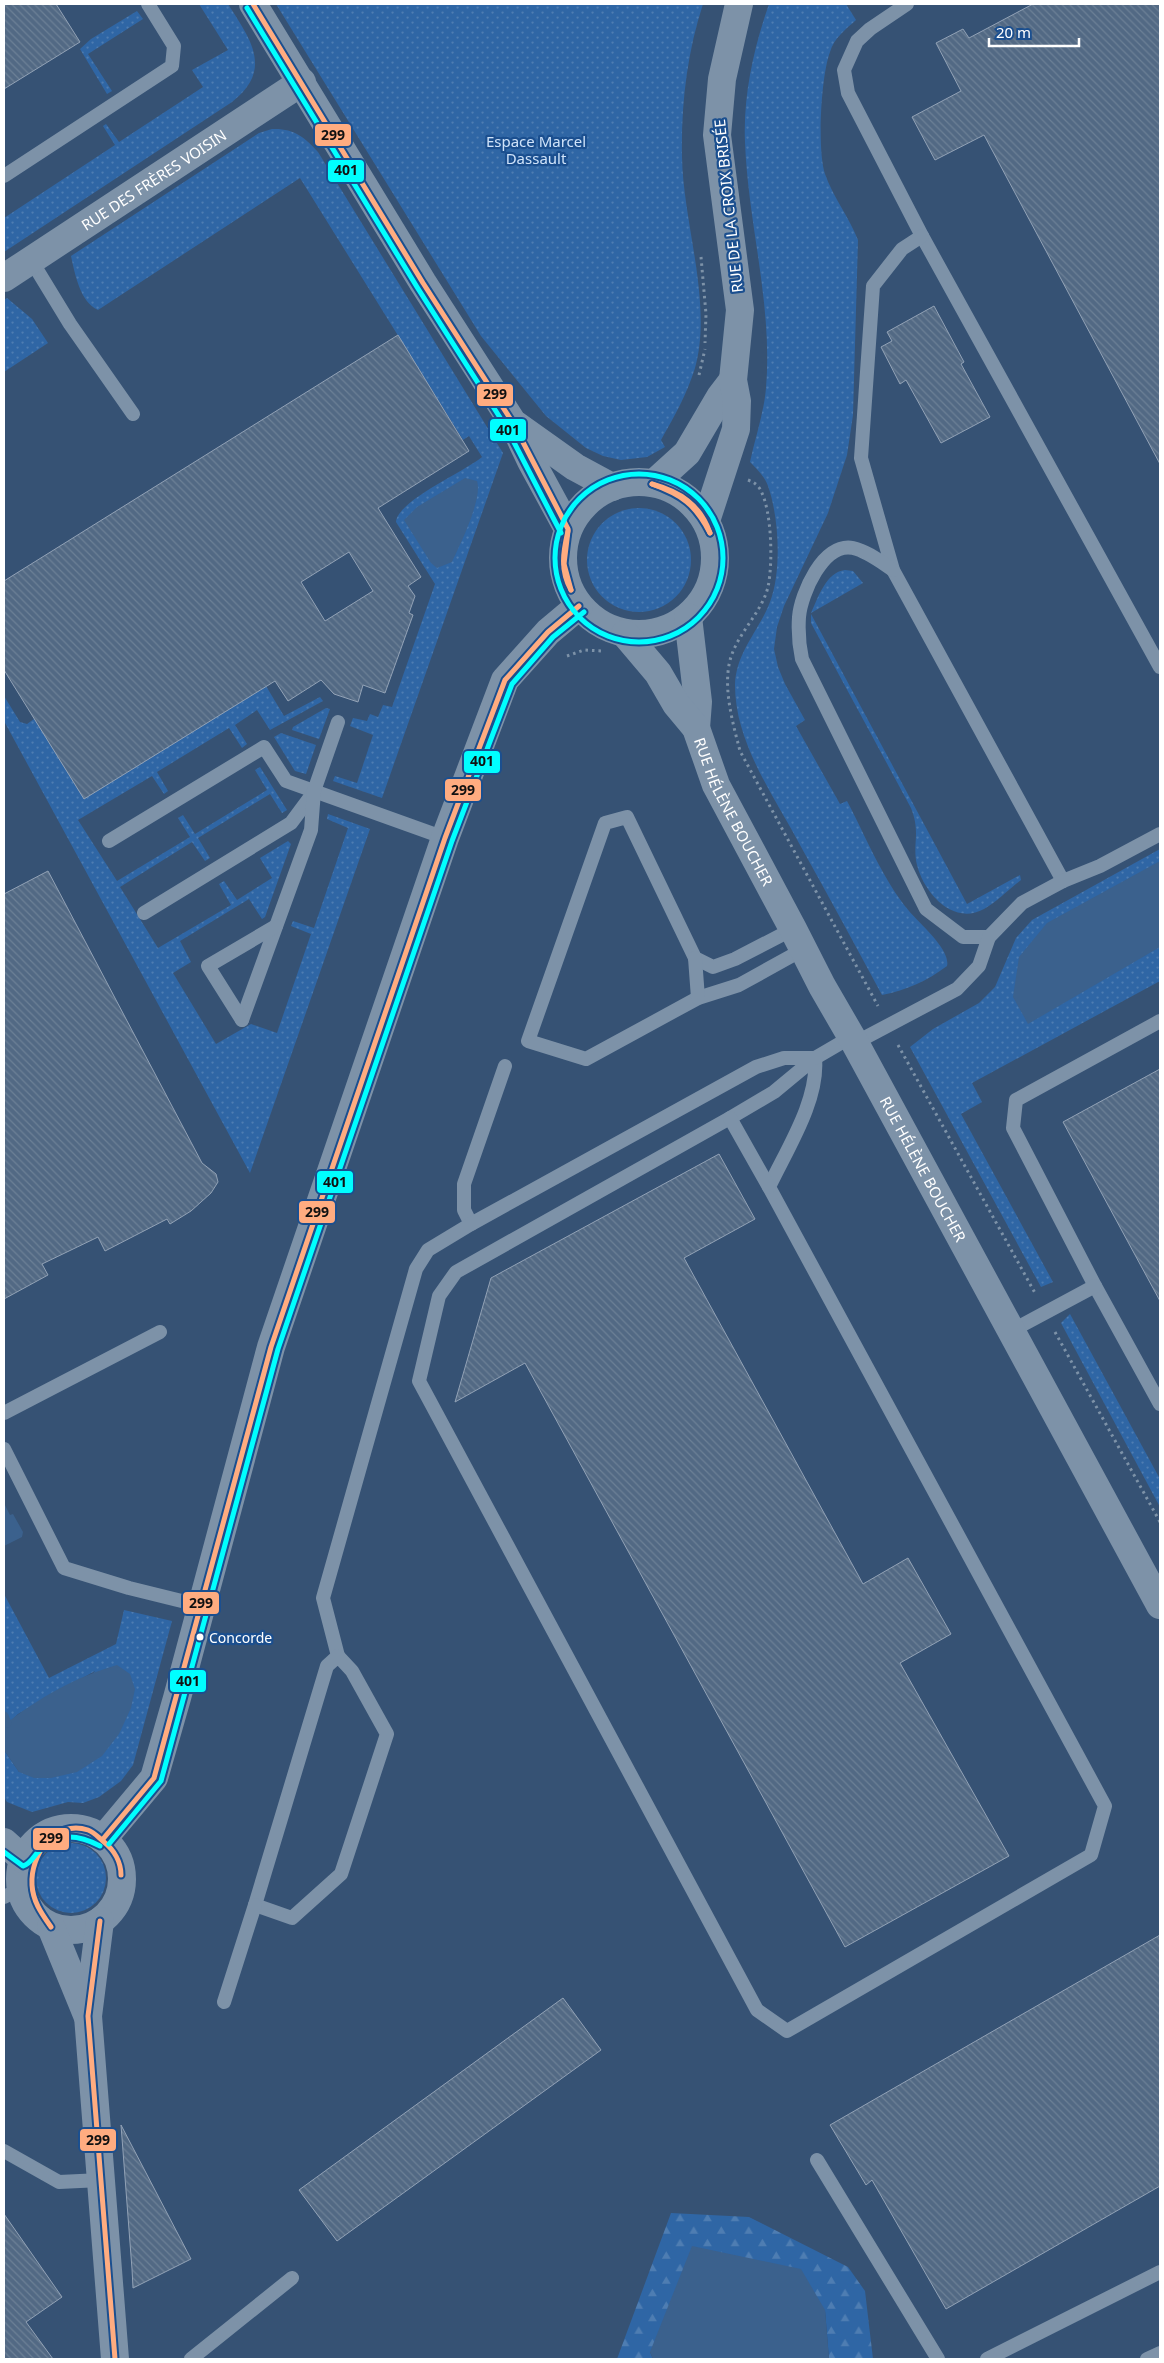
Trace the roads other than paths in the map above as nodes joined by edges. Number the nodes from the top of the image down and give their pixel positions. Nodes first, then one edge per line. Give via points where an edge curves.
1 (148, 4) edge
2 (253, 4) edge
3 (740, 4) edge
4 (907, 4) edge
5 (302, 82) junction
6 (4, 176) edge
7 (922, 236) junction
8 (31, 260) junction
9 (4, 278) edge
10 (733, 380) junction
11 (133, 414) dead end
12 (513, 423) junction
13 (654, 483) junction
14 (612, 487) junction
15 (706, 521) junction
16 (568, 529) junction
17 (893, 570) junction
18 (578, 606) junction
19 (688, 617) junction
20 (625, 634) junction
21 (1160, 667) edge
22 (338, 722) dead end
23 (696, 728) junction
24 (314, 791) junction
25 (1160, 834) edge
26 (445, 838) junction
27 (109, 841) dead end
28 (1063, 880) junction
29 (144, 913) dead end
30 (276, 926) junction
31 (989, 937) junction
32 (798, 939) junction
33 (695, 958) junction
34 (698, 998) junction
35 (1160, 1021) edge
36 (853, 1040) junction
37 (815, 1058) junction
38 (505, 1066) dead end
39 (730, 1118) junction
40 (769, 1187) junction
41 (471, 1224) junction
42 (1095, 1286) junction
43 (1010, 1331) junction
44 (160, 1332) dead end
45 (1160, 1404) edge
46 (4, 1413) edge
47 (4, 1449) edge
48 (1160, 1605) edge
49 (202, 1606) junction
50 (338, 1656) junction
51 (103, 1839) junction
52 (14, 1850) edge
53 (12, 1893) edge
54 (255, 1905) junction
55 (100, 1921) junction
56 (51, 1926) junction
57 (224, 2002) dead end
58 (88, 2016) junction
59 (4, 2151) edge
60 (817, 2160) dead end
61 (102, 2180) junction
62 (1160, 2272) edge
63 (292, 2278) dead end
64 (1160, 2353) edge
65 (115, 2359) edge
66 (191, 2359) edge
67 (938, 2359) edge
68 (987, 2359) edge
69 (1147, 2359) edge

1 - 6 lane via 174,46 172,66
2 - 5 street
3 - 10 street, RUE DE LA CROIX BRISÉE via 722,80 717,135 740,310
4 - 7 lane via 857,42 844,70 848,94
5 - 8 street, RUE DES FRÈRES VOISIN
5 - 12 street
7 - 17 lane via 902,249 873,286 861,458
7 - 21 lane
8 - 9 street, RUE DES FRÈRES VOISIN
8 - 11 lane via 70,324
10 - 13 street via 687,453
10 - 15 street, RUE DE LA CROIX BRISÉE via 737,401 736,429
12 - 14 street via 575,467
12 - 16 street
13 - 14 street, RUE HÉLÈNE BOUCHER via 629,482
13 - 15 street, RUE HÉLÈNE BOUCHER via 680,494 695,505
14 - 16 street, RUE HÉLÈNE BOUCHER via 583,506
15 - 19 street, RUE HÉLÈNE BOUCHER via 713,540 713,578 705,596
16 - 18 street, RUE HÉLÈNE BOUCHER via 563,569
17 - 28 lane
17 - 31 lane via 852,548 837,549 825,558 804,594 799,615 798,640 802,659 926,909 964,936
18 - 20 street, RUE HÉLÈNE BOUCHER via 607,628
18 - 26 street via 548,632 505,680
19 - 20 street, RUE HÉLÈNE BOUCHER via 660,632
19 - 23 street, RUE HÉLÈNE BOUCHER via 698,702
20 - 23 street, RUE HÉLÈNE BOUCHER via 658,673 676,704
22 - 24 lane
23 - 32 street, RUE HÉLÈNE BOUCHER via 716,785
24 - 26 lane
24 - 27 lane via 286,781 264,747
24 - 29 lane via 290,823
24 - 30 lane via 310,830
25 - 28 lane via 1100,866
26 - 49 street via 271,1347
28 - 31 lane via 1022,903
30 - 30 lane via 248,1003 242,1020 208,966
31 - 36 lane via 979,966 957,989
32 - 33 lane via 713,967
32 - 34 lane via 739,985
32 - 36 street, RUE HÉLÈNE BOUCHER
33 - 34 lane
33 - 34 lane via 627,817 605,823 528,1042 586,1059
35 - 42 lane via 1016,1100 1013,1128
36 - 37 lane
36 - 43 street, RUE HÉLÈNE BOUCHER
37 - 39 lane via 774,1092
37 - 40 lane via 816,1076 811,1096
37 - 41 lane via 784,1058 756,1067
38 - 41 lane via 464,1184 464,1210
39 - 40 lane
39 - 40 lane via 456,1272 438,1296 419,1381 757,2010 787,2031 1091,1855 1105,1806
41 - 50 lane via 428,1250 416,1269 323,1598
42 - 43 lane
42 - 45 lane
43 - 48 street, RUE HÉLÈNE BOUCHER
44 - 46 lane
47 - 49 lane via 64,1568
49 - 51 street via 154,1778
50 - 54 lane via 327,1666
50 - 54 lane via 352,1671 387,1734 341,1874 292,1918
51 - 52 street via 90,1831 59,1829 32,1845
51 - 55 street via 116,1854 122,1872 121,1891 113,1908
52 - 53 street via 20,1874
53 - 56 street via 37,1918
54 - 57 lane
55 - 56 street via 84,1928 67,1930
55 - 58 street
56 - 58 street
58 - 61 street
59 - 61 lane via 59,2182
60 - 67 lane
61 - 65 street
62 - 68 lane
63 - 66 lane
64 - 69 lane

